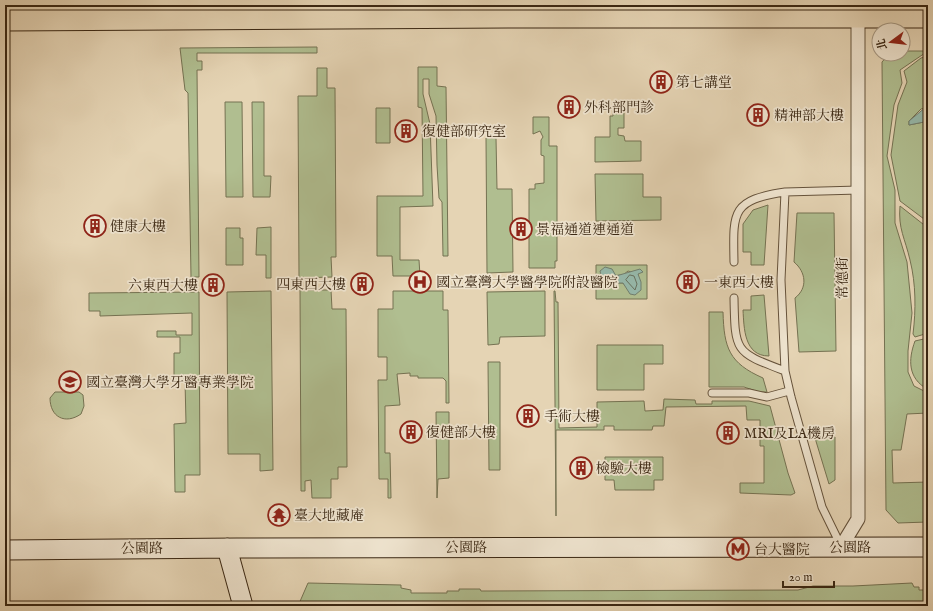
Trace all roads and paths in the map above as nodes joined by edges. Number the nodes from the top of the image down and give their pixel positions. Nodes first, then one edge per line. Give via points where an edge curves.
1 (508, 11) edge
2 (858, 11) edge
3 (95, 13) edge
4 (928, 17) edge
5 (5, 20) edge
6 (859, 190) junction
7 (785, 192) junction
8 (734, 262) dead end
9 (734, 298) dead end
10 (785, 372) junction
11 (789, 391) junction
12 (712, 394) dead end
13 (841, 547) junction
14 (928, 547) edge
15 (227, 548) junction
16 (5, 550) edge
17 (243, 606) edge

1 - 2 main road
1 - 3 main road
2 - 4 main road
2 - 6 street, 常德街
3 - 5 main road
6 - 7 lane
6 - 13 street, 常德街 via 858,520
7 - 8 lane via 764,195 748,201 738,212 734,229
7 - 10 lane via 782,280
9 - 10 lane via 734,329 743,352
10 - 11 lane
11 - 12 lane via 767,397 749,393
11 - 13 lane via 822,506
13 - 14 street, 公園路
13 - 15 street, 公園路
15 - 16 street, 公園路
15 - 17 street

